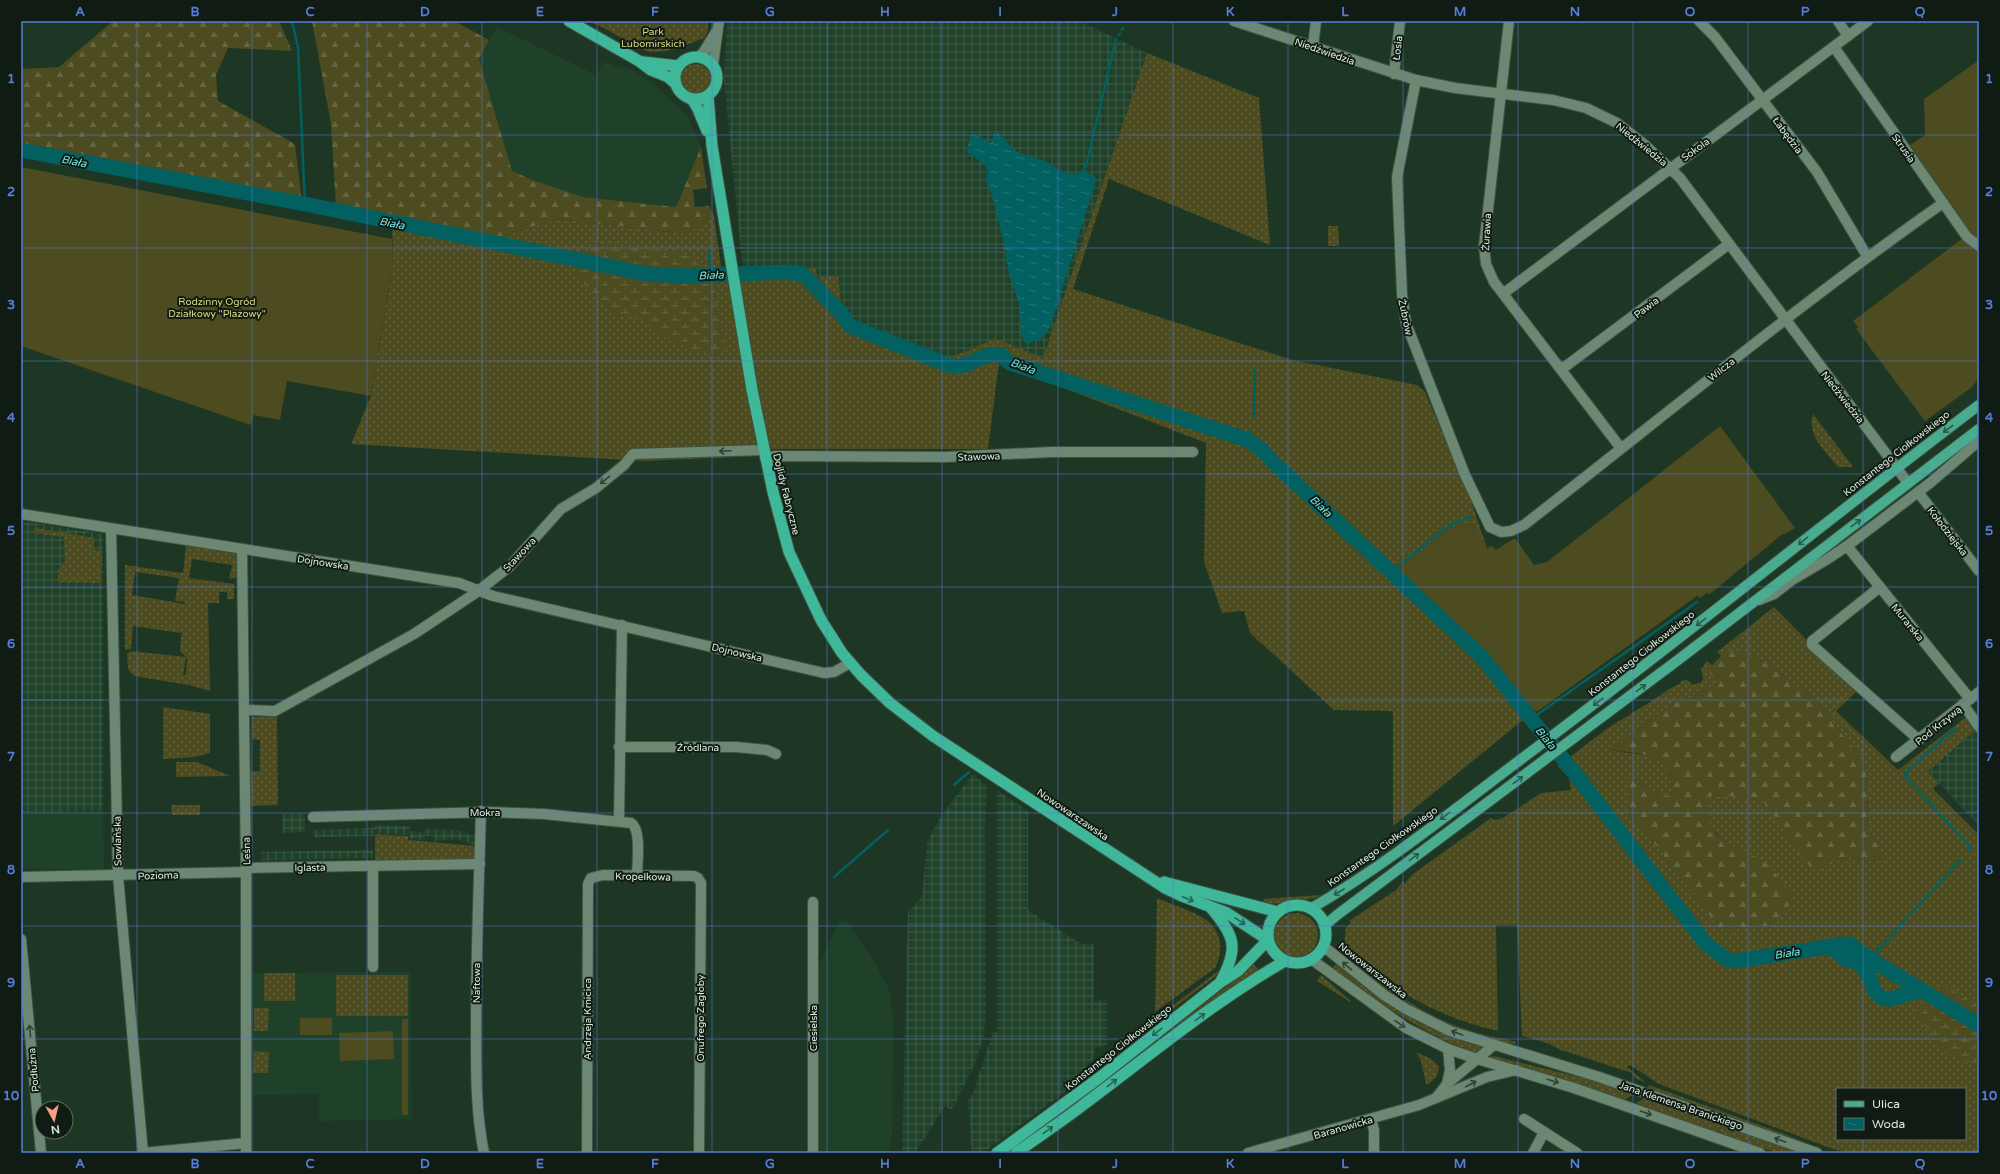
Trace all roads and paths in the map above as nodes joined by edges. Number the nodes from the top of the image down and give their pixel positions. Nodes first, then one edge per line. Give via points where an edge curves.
1 (569, 21) edge
2 (1234, 21) edge
3 (1316, 21) edge
4 (1400, 21) edge
5 (1509, 21) edge
6 (1699, 21) edge
7 (1838, 21) edge
8 (1868, 21) edge
9 (719, 24) edge
10 (1848, 36) junction
11 (1313, 47) junction
12 (1834, 47) junction
13 (698, 57) junction
14 (639, 61) junction
15 (713, 65) junction
16 (678, 66) junction
17 (1394, 74) junction
18 (1416, 80) junction
19 (675, 83) junction
20 (1501, 94) junction
21 (708, 96) junction
22 (692, 99) junction
23 (1762, 99) junction
24 (712, 146) junction
25 (1670, 167) junction
26 (1943, 203) junction
27 (1729, 244) junction
28 (1979, 246) edge
29 (1867, 256) junction
30 (1504, 293) junction
31 (1786, 319) junction
32 (1562, 369) junction
33 (1979, 405) edge
34 (1979, 429) edge
35 (1979, 441) edge
36 (1620, 447) junction
37 (1193, 452) dead end
38 (765, 454) junction
39 (1897, 468) junction
40 (1908, 483) junction
41 (1918, 492) junction
42 (21, 514) edge
43 (111, 529) junction
44 (1501, 532) joint
45 (1847, 546) junction
46 (242, 550) junction
47 (1769, 568) junction
48 (1979, 571) edge
49 (1780, 581) junction
50 (1880, 587) junction
51 (477, 590) junction
52 (1751, 604) junction
53 (622, 625) junction
54 (850, 663) junction
55 (1979, 692) edge
56 (1966, 702) junction
57 (244, 710) junction
58 (1979, 726) edge
59 (1919, 740) junction
60 (619, 747) junction
61 (776, 754) dead end
62 (1896, 757) dead end
63 (984, 769) joint
64 (481, 812) junction
65 (313, 817) dead end
66 (619, 821) junction
67 (480, 864) junction
68 (373, 866) junction
69 (246, 870) junction
70 (118, 876) junction
71 (637, 876) junction
72 (21, 877) edge
73 (1150, 878) junction
74 (701, 883) joint
75 (588, 884) joint
76 (812, 902) dead end
77 (1211, 907) junction
78 (1310, 909) junction
79 (1278, 912) junction
80 (1324, 926) junction
81 (21, 939) edge
82 (1268, 940) junction
83 (1323, 946) junction
84 (1311, 960) junction
85 (1285, 961) junction
86 (373, 967) dead end
87 (1221, 982) junction
88 (1494, 1046) junction
89 (1448, 1048) junction
90 (1545, 1059) joint
91 (1477, 1060) junction
92 (1516, 1070) junction
93 (1446, 1084) junction
94 (1436, 1098) junction
95 (1524, 1119) dead end
96 (1371, 1120) junction
97 (1544, 1132) junction
98 (246, 1148) edge
99 (41, 1153) edge
100 (143, 1153) edge
101 (484, 1153) edge
102 (587, 1153) edge
103 (699, 1153) edge
104 (813, 1153) edge
105 (997, 1153) edge
106 (1016, 1153) edge
107 (1248, 1153) edge
108 (1374, 1153) edge
109 (1533, 1153) edge
110 (1577, 1153) edge
111 (1760, 1153) edge
112 (1817, 1153) edge

1 - 14 highway
2 - 11 street, Niedźwiedzia
3 - 11 street
4 - 17 street, Łosia
5 - 20 street, Żurawia
6 - 23 street, Łabędzia
7 - 10 street
8 - 10 street, Sokola
9 - 13 street via 703,53
9 - 15 street
10 - 12 street, Sokola
11 - 17 street, Niedźwiedzia
12 - 23 street, Sokola
12 - 26 street, Strusia
13 - 15 highway via 705,58
13 - 16 highway via 685,60
14 - 16 highway
14 - 19 highway
15 - 21 highway via 718,80
16 - 19 highway
17 - 18 street, Niedźwiedzia
18 - 20 street, Niedźwiedzia
18 - 44 street, Żubrów via 1397,177 1402,294 1406,323 1465,475 1490,527
19 - 22 highway via 682,94
20 - 25 street, Niedźwiedzia via 1553,100 1597,112 1617,123
20 - 30 street, Żurawia via 1484,246 1486,264 1494,282
21 - 22 highway
21 - 24 highway, Dojlidy Fabryczne
22 - 24 highway, Dojlidy Fabryczne
23 - 25 street, Sokola
23 - 29 street, Łabędzia via 1817,172
24 - 38 highway, Dojlidy Fabryczne
25 - 27 street, Niedźwiedzia
25 - 30 street, Sokola
26 - 28 street, Strusia via 1967,237
26 - 29 street, Wilcza
27 - 31 street, Niedźwiedzia
27 - 32 street, Pawia
29 - 31 street, Wilcza
30 - 32 street, Żurawia
31 - 36 street, Wilcza
31 - 39 street, Niedźwiedzia
32 - 36 street, Żurawia
33 -> 39 main road, Konstantego Ciołkowskiego
34 - 40 main road
35 - 41 street
36 - 44 street, Wilcza via 1524,525
37 - 38 street, Stawowa via 1064,452 945,457
38 -> 51 street, Stawowa via 633,454 624,465 596,488 561,510 509,567
38 - 54 highway, Dojlidy Fabryczne via 778,516 793,560 826,629
39 - 40 street, Niedźwiedzia
39 -> 47 main road, Konstantego Ciołkowskiego
49 -> 40 main road
41 - 45 street
41 - 48 street, Kołodziejska
42 - 43 street, Dojnowska
43 - 46 street, Dojnowska
43 - 70 street, Sowlańska
45 - 50 street, Murarska
45 - 52 street via 1774,594
46 - 51 street, Dojnowska via 459,584
46 - 57 street, Leśna
47 - 49 main road via 1774,567 1780,571
47 -> 78 main road, Konstantego Ciołkowskiego via 1553,736 1363,876
49 - 52 main road
50 - 56 street, Murarska
50 - 59 street via 1812,641 1812,645
51 - 53 street, Dojnowska via 493,596
51 - 57 street, Stawowa via 414,634 275,711
80 -> 52 main road
53 - 54 street, Dojnowska via 824,672 834,672
53 - 60 street
54 - 63 highway, Dojlidy Fabryczne via 904,714
55 - 56 street, Pod Krzywą
56 - 58 street, Murarska
56 - 59 street, Pod Krzywą
57 - 69 street, Leśna
59 - 62 street, Pod Krzywą
60 - 61 street, Źródlana via 736,747 767,750
60 - 66 street
63 - 73 highway, Nowowarszawska
64 - 65 street, Mokra
64 - 66 street, Mokra via 544,814
64 - 67 street, Naftowa
66 - 71 street, Mokra via 631,823 637,833
67 - 68 street, Iglasta
67 - 101 street, Naftowa via 476,968 476,1095
68 - 69 street, Iglasta
68 - 86 street
69 - 70 street, Pozioma
69 - 98 street, Leśna
70 - 72 street, Pozioma
70 - 100 street, Sowlańska
71 - 74 street, Kropelkowa via 694,876
71 - 75 street, Kropelkowa via 598,875 591,878
73 -> 77 highway, Nowowarszawska via 1182,896
73 - 79 highway, Nowowarszawska
74 - 103 street, Onufrego Zagłoby
75 - 102 street, Andrzeja Kmicica
76 - 104 street, Ciesielska
77 -> 82 highway, Nowowarszawska via 1228,913
77 - 87 highway via 1227,928 1232,941 1232,956
78 - 79 highway via 1290,906
78 - 80 highway via 1319,916
79 - 82 highway via 1270,924
80 - 83 highway
99 -> 81 street, Podłużna
82 - 85 highway via 1274,952
82 - 87 highway, Konstantego Ciołkowskiego via 1238,971
83 - 84 highway
88 -> 83 street, Nowowarszawska via 1450,1031 1406,1009 1365,981
84 - 85 highway via 1298,963
84 -> 89 street via 1401,1024
106 -> 85 highway via 1181,1031
87 -> 105 highway, Konstantego Ciołkowskiego via 1099,1078
88 - 90 street, Nowowarszawska
88 - 91 street
89 - 91 street
89 - 93 street via 1450,1070
112 -> 90 street, Jana Klemensa Branickiego
91 - 92 street
91 - 93 street
94 -> 92 street, Baranowicka via 1487,1077
92 -> 111 street, Jana Klemensa Branickiego
93 - 94 street
94 - 96 street, Baranowicka
95 - 97 street
96 - 107 street, Baranowicka
96 - 108 street via 1374,1130
97 - 109 street
97 - 110 street
98 - 100 street

